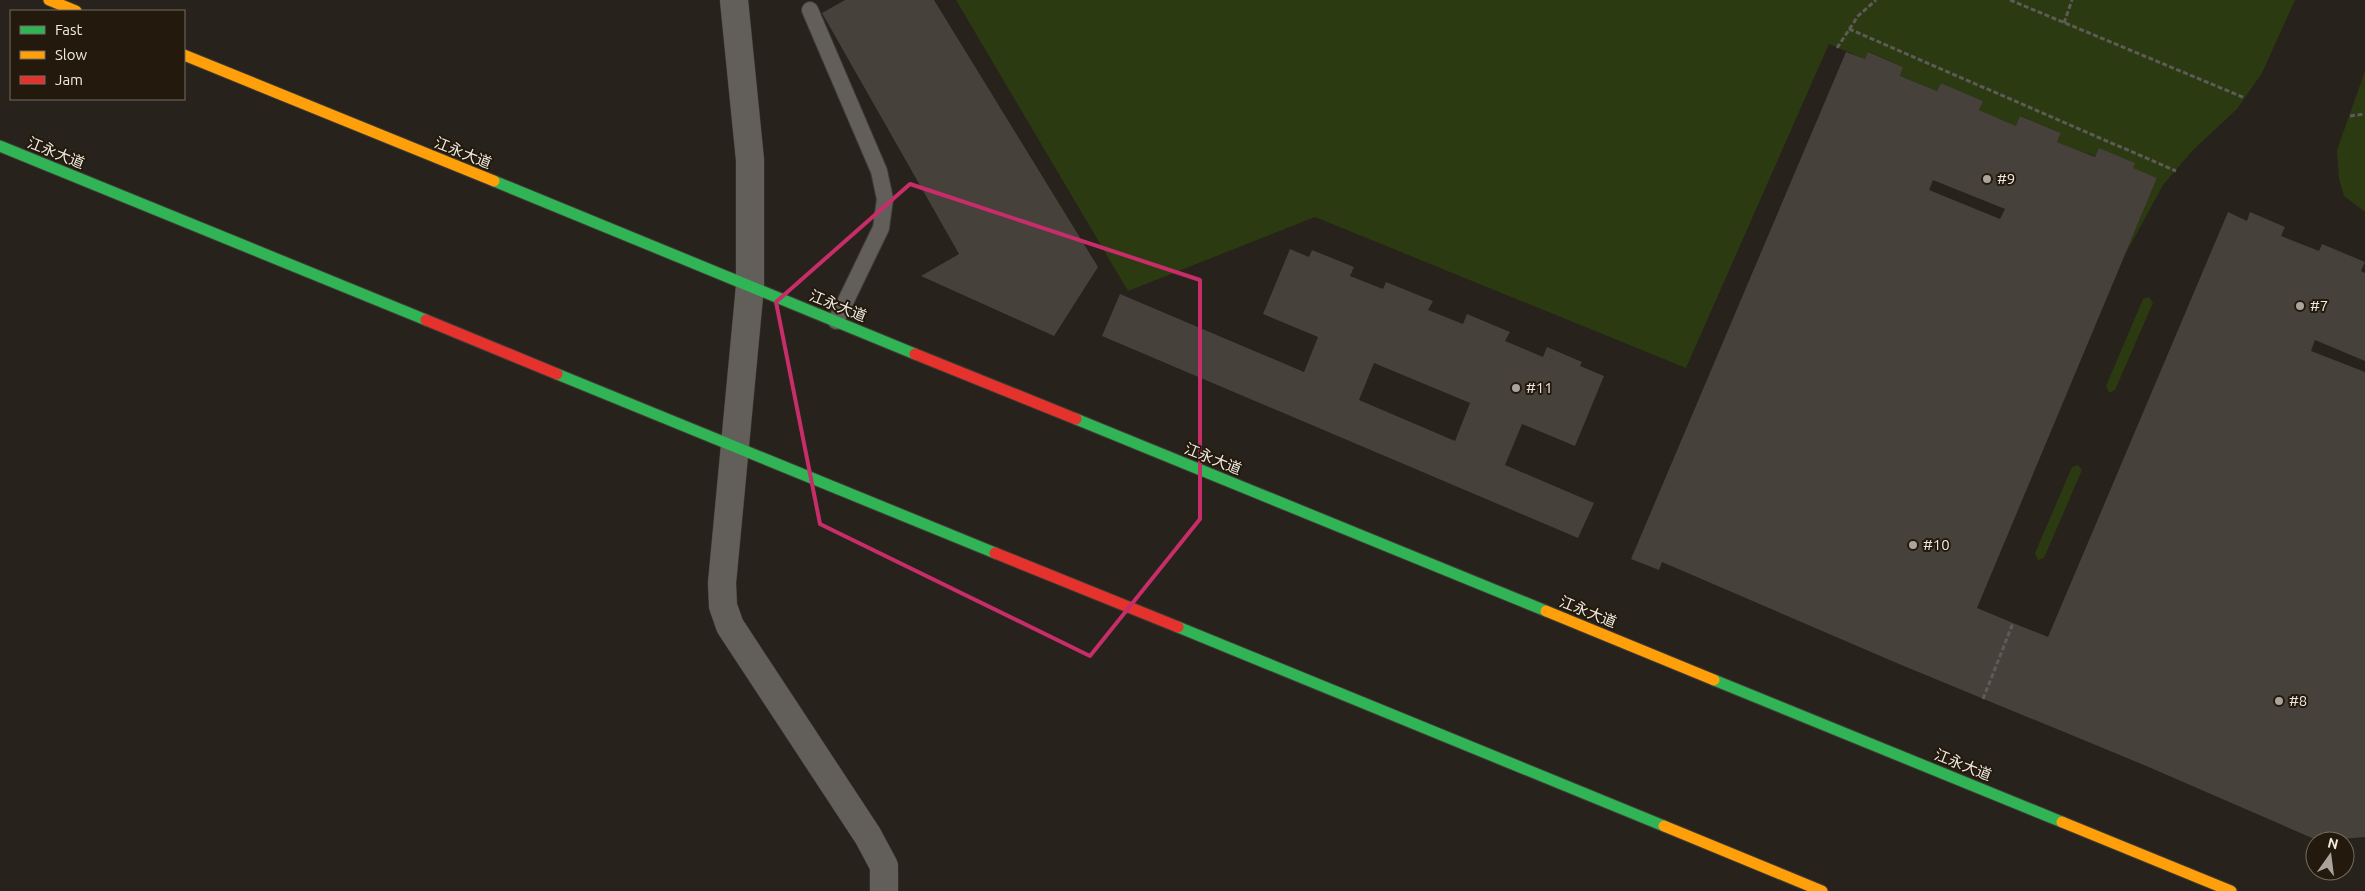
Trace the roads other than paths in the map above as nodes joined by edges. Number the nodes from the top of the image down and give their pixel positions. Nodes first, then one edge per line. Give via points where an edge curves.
1 (49, 0) edge
2 (734, 0) edge
3 (74, 10) edge
4 (810, 10) dead end
5 (185, 55) edge
6 (0, 146) edge
7 (750, 286) junction
8 (836, 321) junction
9 (735, 446) junction
10 (884, 891) edge
11 (1822, 891) edge
12 (2231, 891) edge

1 - 3 main road
2 - 7 street via 750,160
4 - 8 lane via 879,171 885,199 881,228
5 - 7 main road, 江永大道
6 - 9 main road, 江永大道
7 - 8 main road, 江永大道
7 - 9 street
8 - 12 main road, 江永大道
9 - 10 street via 722,583 730,626 868,836 884,866
9 - 11 main road, 江永大道

